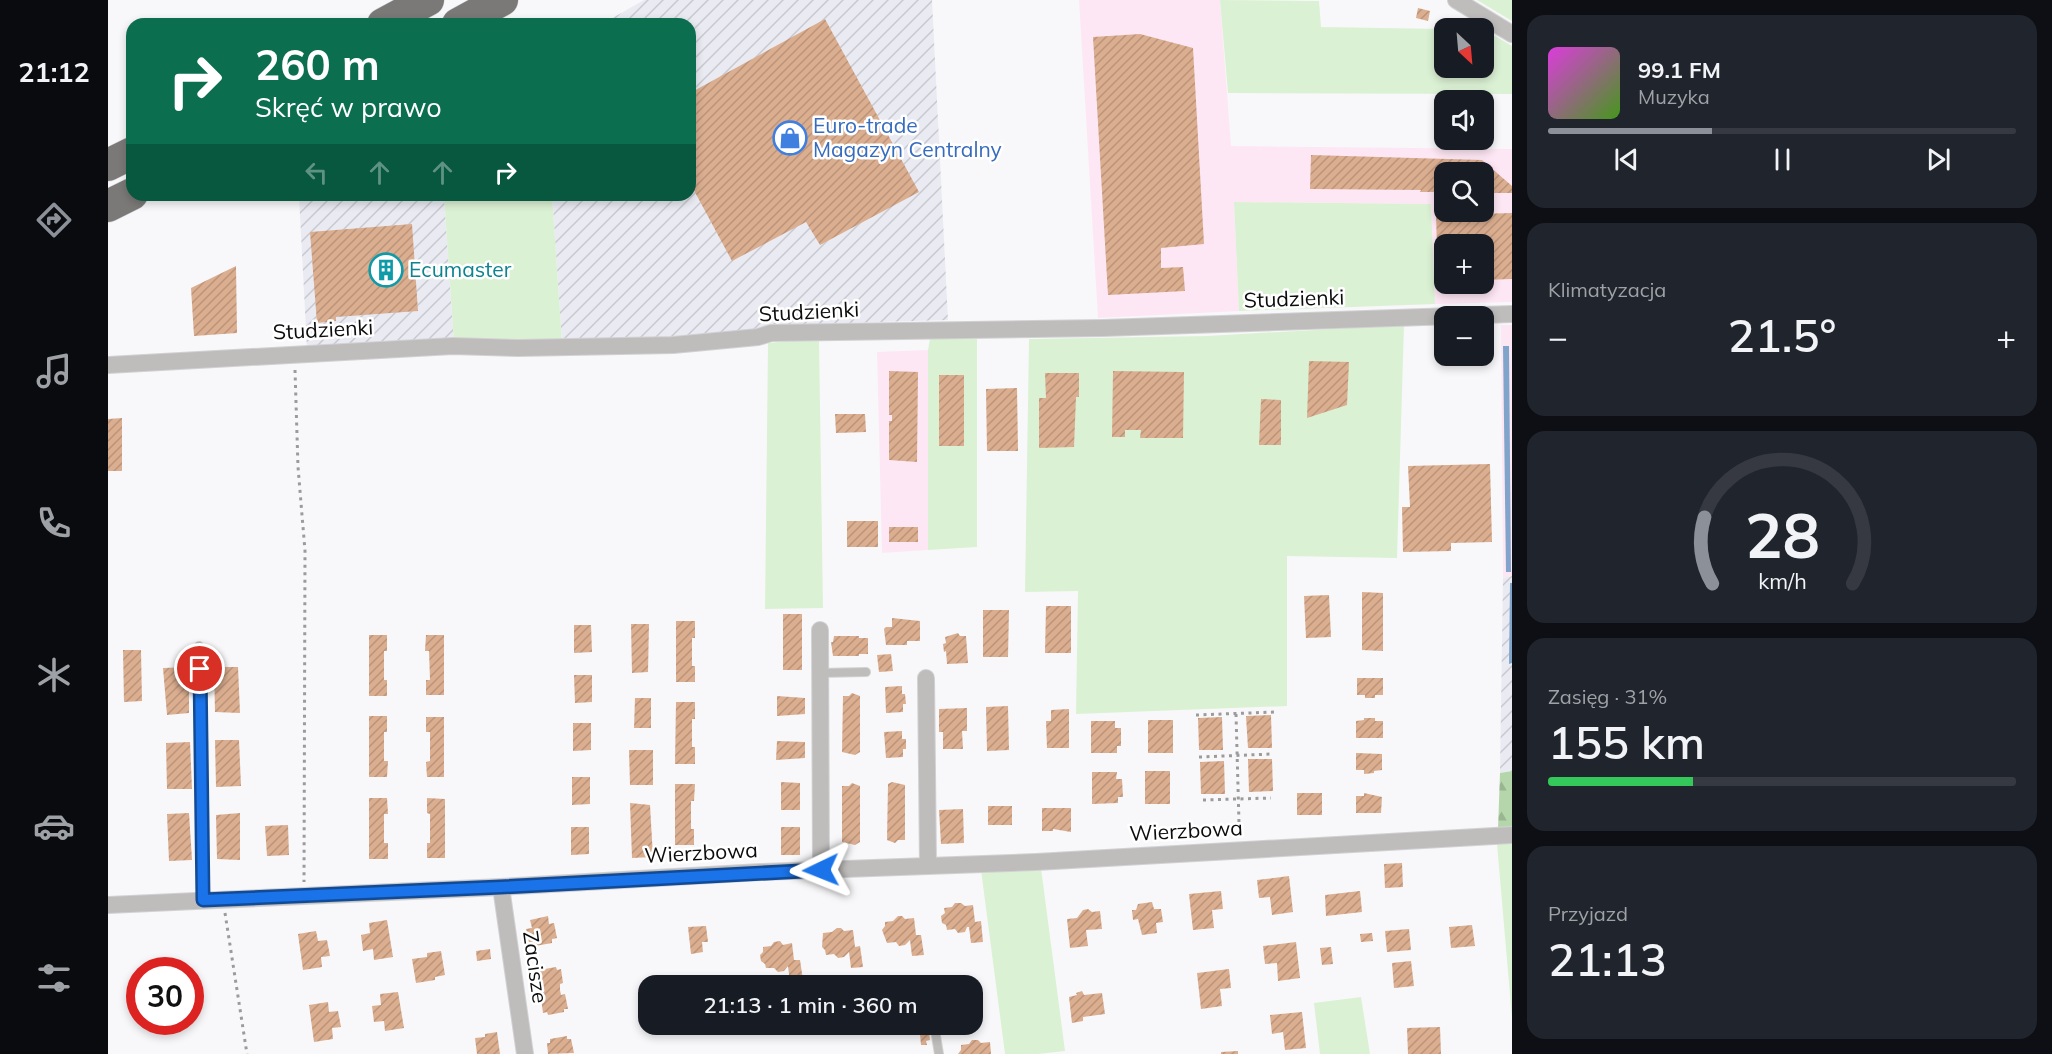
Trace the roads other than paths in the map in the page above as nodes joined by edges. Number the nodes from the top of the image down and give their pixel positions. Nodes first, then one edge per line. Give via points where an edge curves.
1 (428, 0) edge
2 (502, 0) edge
3 (1456, 0) edge
4 (394, 18) edge
5 (469, 18) edge
6 (1512, 34) edge
7 (126, 156) edge
8 (108, 165) edge
9 (126, 197) edge
10 (108, 206) edge
11 (1512, 314) edge
12 (108, 365) edge
13 (820, 630) dead end
14 (200, 646) dead end
15 (866, 672) dead end
16 (820, 673) junction
17 (926, 678) dead end
18 (1512, 834) edge
19 (928, 865) junction
20 (821, 870) junction
21 (501, 887) junction
22 (203, 900) junction
23 (108, 905) edge
24 (936, 1035) edge
25 (525, 1054) edge
26 (939, 1054) edge

1 - 4 highway
2 - 5 highway
3 - 6 street
7 - 8 highway
9 - 10 highway
11 - 12 street, Studzienki via 1091,328 771,333 673,345 453,346
13 - 16 street
14 - 22 lane
15 - 16 lane
16 - 20 street
17 - 19 street
18 - 19 street, Wierzbowa
19 - 20 street, Wierzbowa
20 - 21 street, Wierzbowa
21 - 22 street, Wierzbowa
21 - 25 street, Zacisze
22 - 23 street, Wierzbowa
24 - 26 lane

